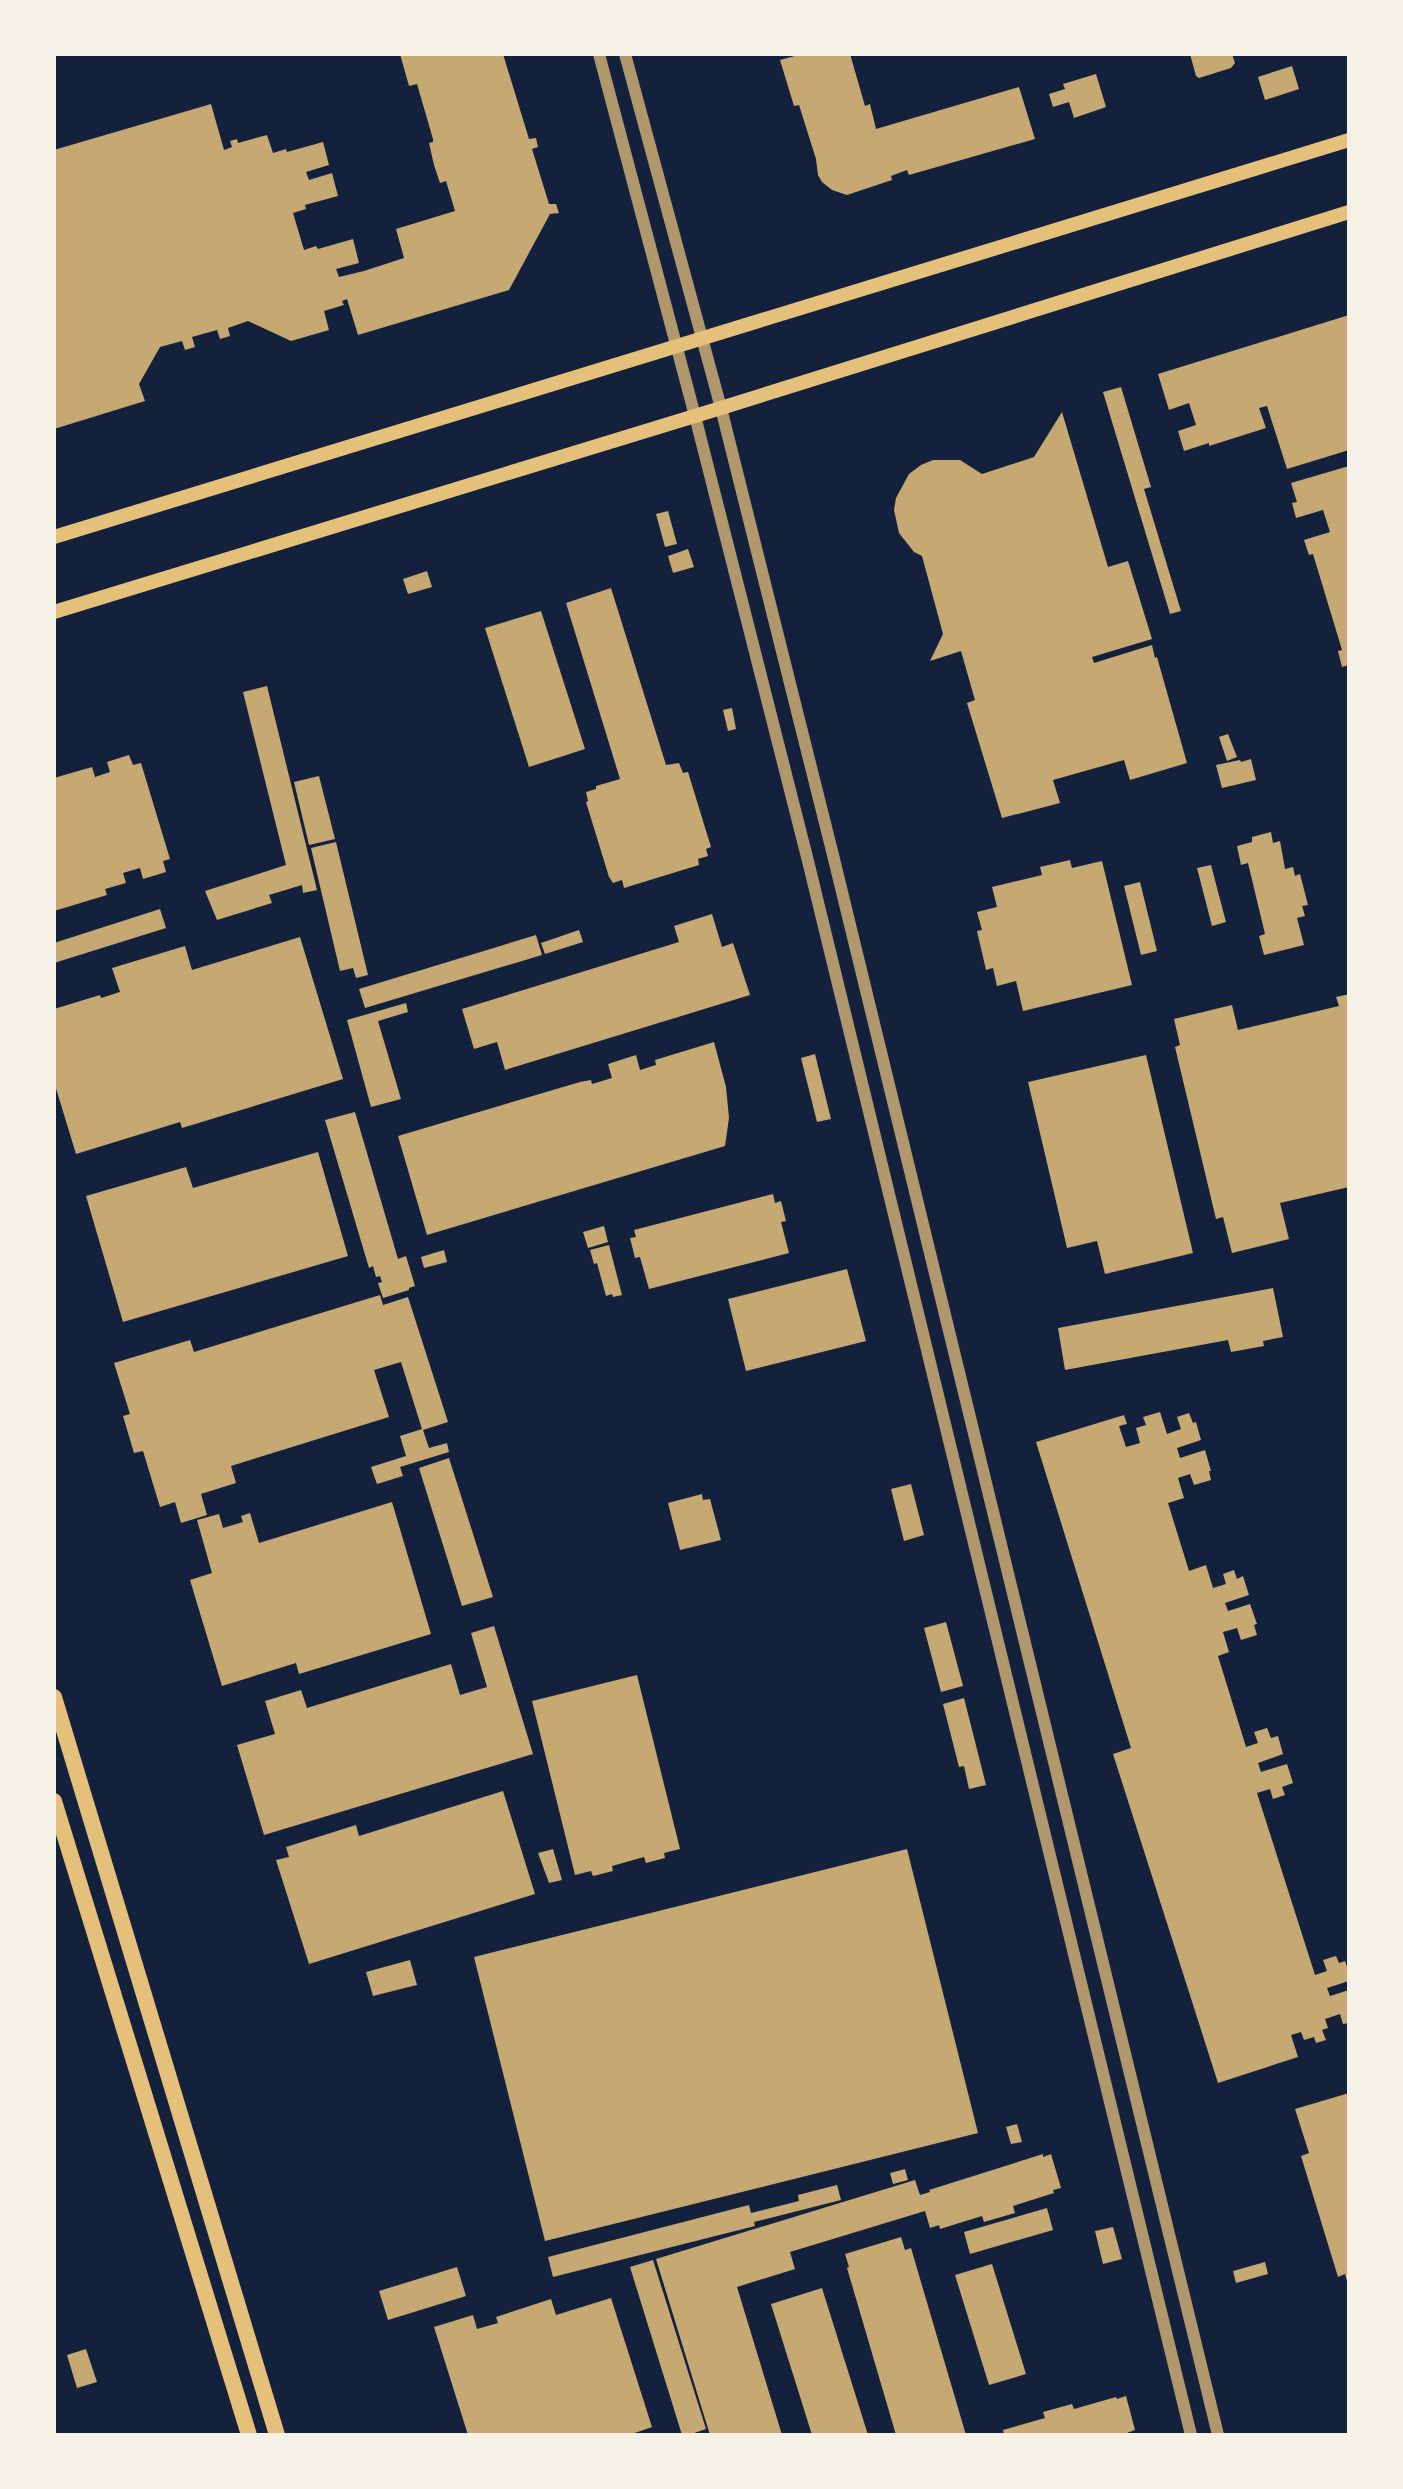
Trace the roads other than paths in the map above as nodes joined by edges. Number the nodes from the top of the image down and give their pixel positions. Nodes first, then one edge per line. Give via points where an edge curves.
1 (599, 54) edge
2 (625, 54) edge
3 (1349, 140) edge
4 (1349, 212) edge
5 (701, 337) junction
6 (676, 345) junction
7 (721, 408) junction
8 (695, 416) junction
9 (54, 537) edge
10 (54, 612) edge
11 (54, 1697) edge
12 (54, 1801) edge
13 (249, 2435) edge
14 (277, 2435) edge
15 (1191, 2435) edge
16 (1218, 2435) edge

1 - 6 street
2 - 5 street
3 - 5 main road
4 - 7 main road
5 - 6 main road
5 - 7 street
6 - 8 street
6 - 9 main road
7 - 8 main road
7 - 16 street
8 - 10 main road
8 - 15 street via 808,861
11 - 14 main road
12 - 13 main road

